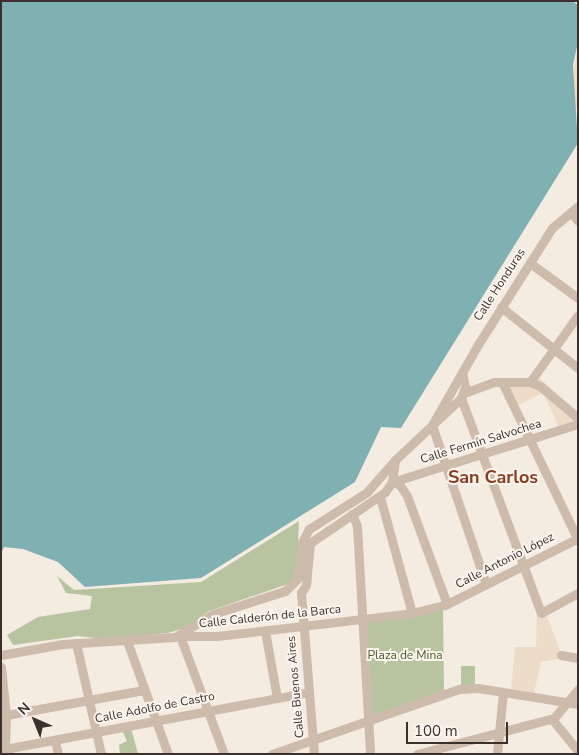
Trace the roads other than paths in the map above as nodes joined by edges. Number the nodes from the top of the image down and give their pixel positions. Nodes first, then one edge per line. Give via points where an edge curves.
1 (574, 214) edge
2 (530, 262) junction
3 (578, 298) edge
4 (501, 308) junction
5 (578, 315) edge
6 (553, 348) junction
7 (578, 368) edge
8 (462, 372) junction
9 (502, 382) junction
10 (530, 382) junction
11 (462, 396) junction
12 (578, 418) edge
13 (436, 419) junction
14 (578, 424) edge
15 (529, 441) junction
16 (484, 455) junction
17 (394, 460) junction
18 (446, 466) junction
19 (392, 482) junction
20 (380, 497) junction
21 (352, 514) junction
22 (577, 539) edge
23 (525, 566) junction
24 (299, 584) junction
25 (486, 584) junction
26 (578, 593) edge
27 (445, 604) junction
28 (412, 613) junction
29 (363, 619) junction
30 (304, 627) junction
31 (265, 631) junction
32 (180, 636) junction
33 (127, 641) junction
34 (76, 644) junction
35 (1, 655) edge
36 (560, 655) dead end
37 (578, 658) edge
38 (1, 666) edge
39 (578, 689) edge
40 (144, 690) junction
41 (309, 692) junction
42 (507, 692) junction
43 (277, 698) junction
44 (90, 702) junction
45 (567, 702) junction
46 (578, 704) edge
47 (209, 710) junction
48 (5, 717) edge
49 (552, 718) junction
50 (156, 721) junction
51 (368, 723) junction
52 (96, 732) junction
53 (498, 732) junction
54 (55, 740) junction
55 (313, 741) junction
56 (16, 750) edge
57 (578, 751) edge
58 (5, 752) edge
59 (58, 754) edge
60 (100, 754) edge
61 (168, 754) edge
62 (224, 754) edge
63 (272, 754) edge
64 (314, 754) edge
65 (370, 754) edge
66 (417, 754) edge
67 (497, 754) edge

1 - 2 street, Calle Honduras via 552,228
2 - 3 street
2 - 4 street, Calle Honduras
4 - 6 street
4 - 8 street, Calle Honduras
5 - 6 street
6 - 7 street
6 - 10 street
8 - 11 street
8 - 13 street, Calle Honduras
9 - 10 street
9 - 11 street via 484,384
9 - 15 street
10 - 12 street via 540,386
11 - 13 street
11 - 16 street
13 - 17 street
13 - 18 street via 432,429
14 - 15 street, Calle Fermín Salvochea
15 - 16 street, Calle Fermín Salvochea
15 - 22 street
16 - 18 street, Calle Fermín Salvochea
16 - 23 street
17 - 19 street
17 - 24 street via 367,492 309,528 302,542
18 - 19 street, Calle Fermín Salvochea
18 - 25 street
19 - 20 street
19 - 27 street via 399,484 407,496
20 - 21 street
20 - 28 street
21 - 24 street via 310,544
21 - 29 street via 357,526
22 - 23 street, Calle Antonio López
23 - 25 street, Calle Antonio López
23 - 26 street via 541,612
24 - 30 street, Calle Buenos Aires
24 - 32 street via 279,594 220,611
25 - 27 street, Calle Antonio López
27 - 28 street
28 - 29 street
29 - 30 street, Calle Calderón de la Barca
29 - 51 street
30 - 31 street, Calle Calderón de la Barca
30 - 41 street, Calle Buenos Aires
31 - 32 street, Calle Calderón de la Barca via 192,638
31 - 43 street
32 - 33 street, Calle Calderón de la Barca
32 - 47 street
33 - 34 street, Calle Calderón de la Barca
33 - 40 street
34 - 35 street, Calle Calderón de la Barca
34 - 44 street
36 - 37 street
38 - 48 street
39 - 45 street
40 - 44 street
40 - 50 street
41 - 43 street, Calle Adolfo de Castro
41 - 55 street, Calle Buenos Aires
42 - 45 street
42 - 51 street via 459,689
42 - 53 street
43 - 47 street, Calle Adolfo de Castro
44 - 48 street
44 - 52 street
45 - 46 street
45 - 49 street
47 - 50 street, Calle Adolfo de Castro
47 - 62 street
48 - 58 street
49 - 53 street
49 - 57 street
50 - 52 street, Calle Adolfo de Castro
50 - 61 street
51 - 55 street
51 - 65 street
52 - 54 street, Calle Adolfo de Castro
52 - 60 street
53 - 66 street
53 - 67 street
54 - 56 street, Calle Adolfo de Castro
54 - 59 street
55 - 63 street
55 - 64 street, Calle Buenos Aires
56 - 58 street, Calle Adolfo de Castro

